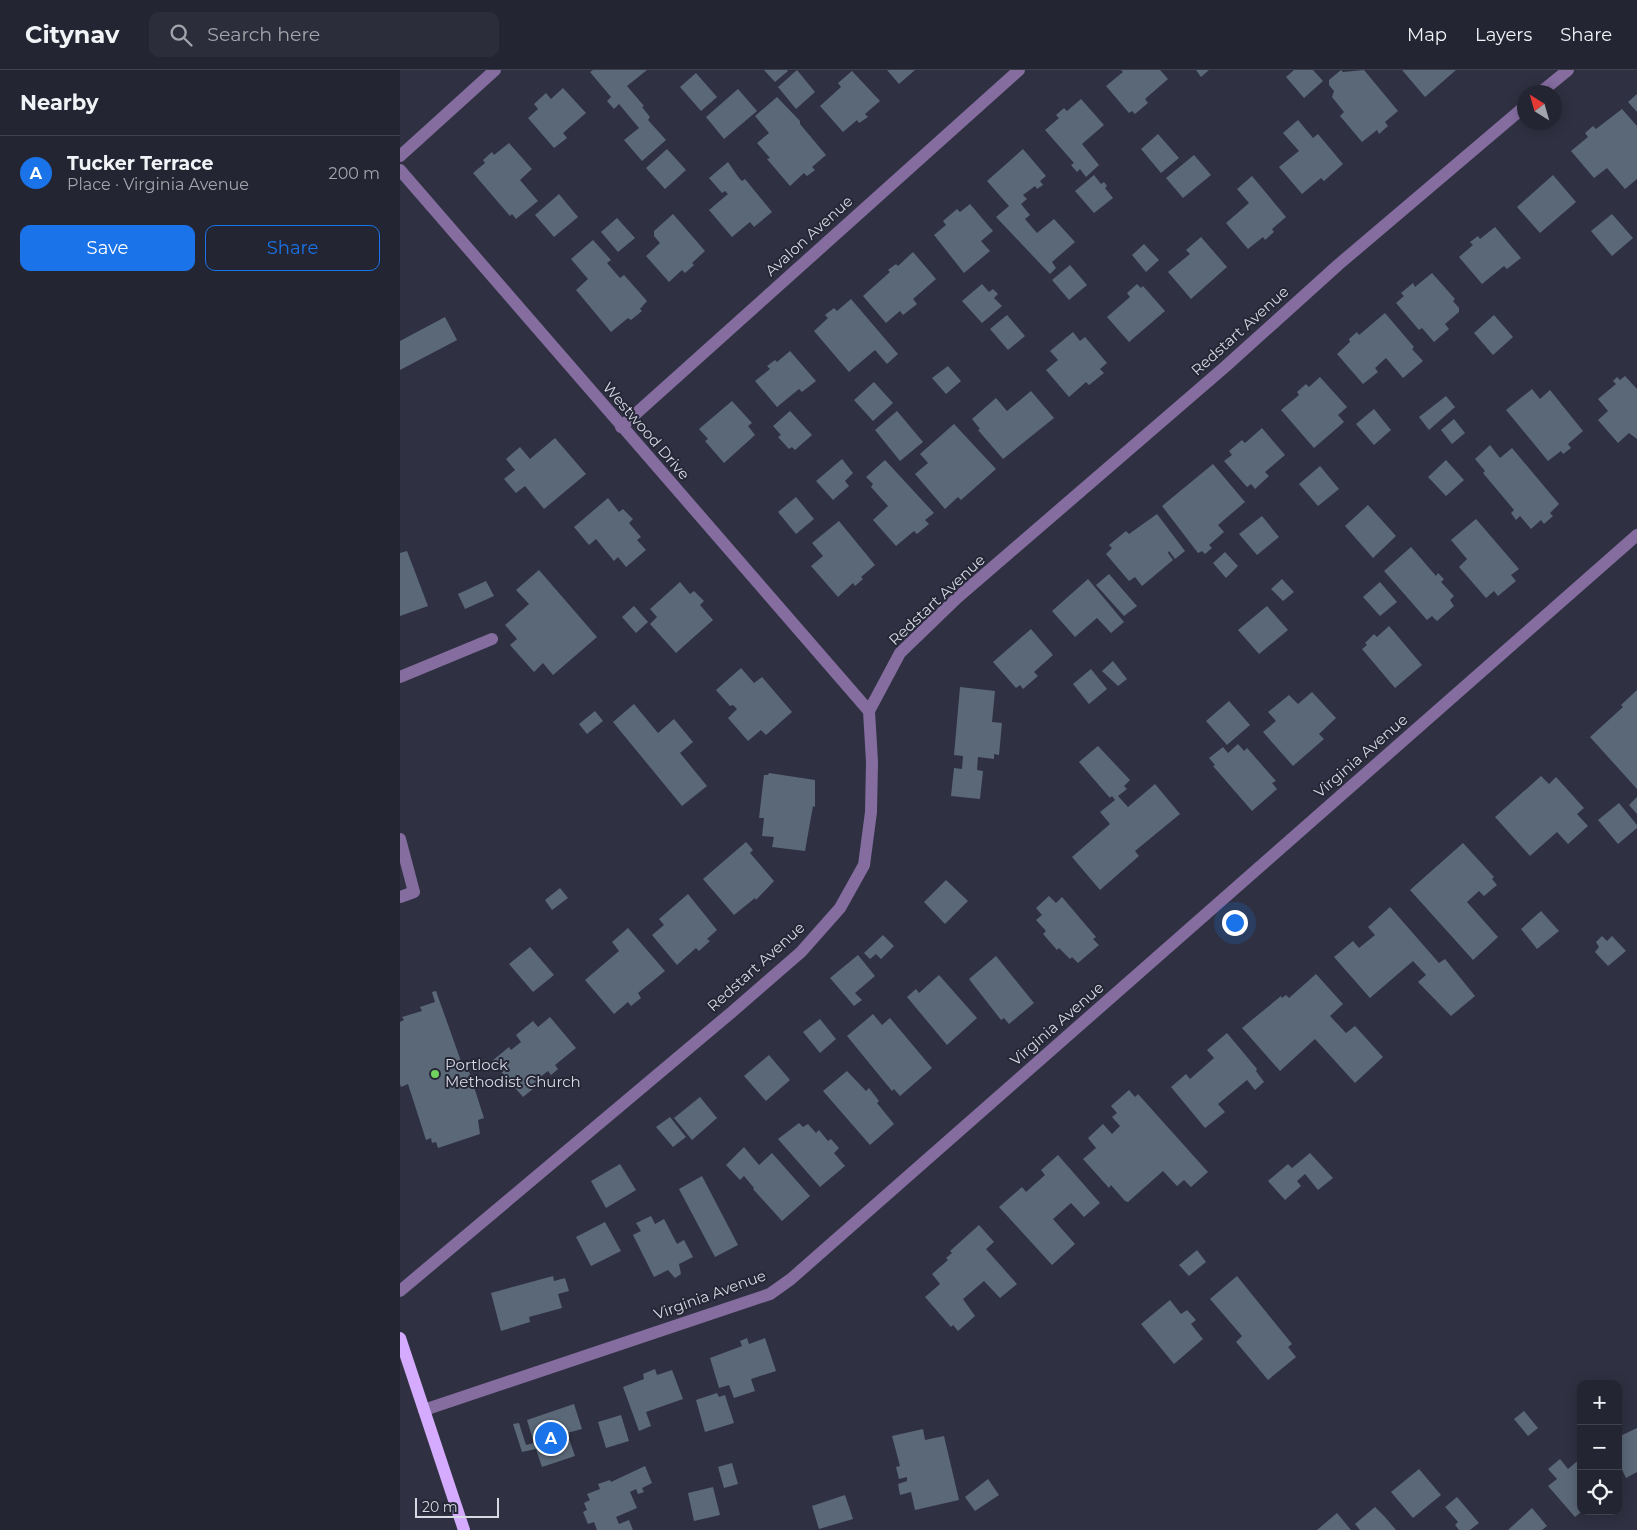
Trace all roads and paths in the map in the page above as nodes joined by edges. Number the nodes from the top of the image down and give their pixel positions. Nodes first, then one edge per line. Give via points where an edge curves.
1 (495, 70) edge
2 (1019, 70) edge
3 (1568, 70) edge
4 (1550, 85) edge
5 (1517, 113) edge
6 (400, 156) edge
7 (400, 170) edge
8 (621, 427) junction
9 (1637, 535) edge
10 (492, 639) dead end
11 (400, 677) edge
12 (869, 711) junction
13 (400, 839) edge
14 (400, 897) edge
15 (400, 1291) edge
16 (400, 1338) edge
17 (424, 1410) junction
18 (464, 1530) edge

1 - 6 street
2 - 8 street, Avalon Avenue
3 - 4 street
5 - 12 street, Redstart Avenue via 957,598 900,653
7 - 8 street, Westwood Drive
8 - 12 street, Westwood Drive
9 - 17 street, Virginia Avenue via 791,1279 770,1294
10 - 11 street
12 - 15 street, Redstart Avenue via 872,762 870,821 864,865 840,908 801,952
13 - 14 street via 414,892
16 - 17 main road
17 - 18 main road

